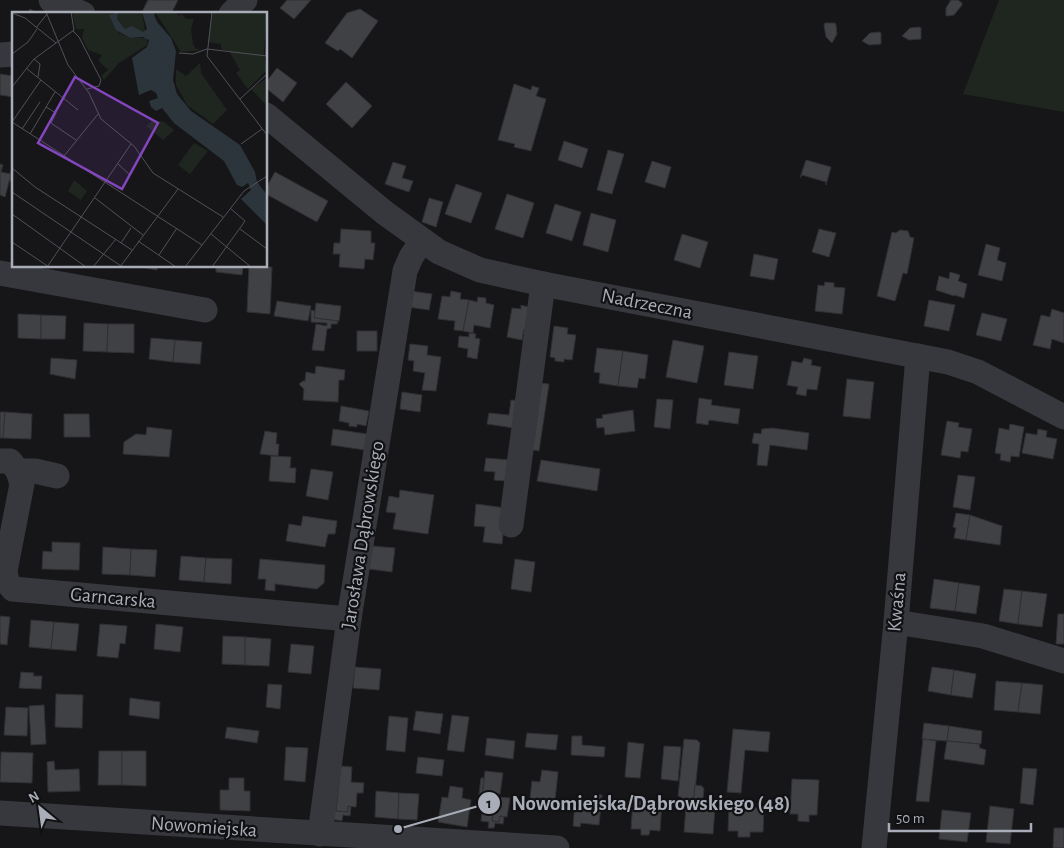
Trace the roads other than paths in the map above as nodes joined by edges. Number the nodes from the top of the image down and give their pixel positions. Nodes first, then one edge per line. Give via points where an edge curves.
1 (51, 0) edge
2 (245, 0) edge
3 (78, 12) edge
4 (233, 12) edge
5 (268, 117) edge
6 (422, 241) junction
7 (0, 273) edge
8 (543, 284) junction
9 (205, 310) dead end
10 (918, 356) junction
11 (1064, 417) edge
12 (10, 464) edge
13 (57, 476) dead end
14 (511, 525) dead end
15 (349, 619) junction
16 (896, 622) junction
17 (1064, 661) edge
18 (0, 814) edge
19 (320, 834) junction
20 (557, 848) edge
21 (874, 848) edge

1 - 3 street
2 - 4 street
5 - 6 street, Nadrzeczna
6 - 8 street, Nadrzeczna via 480,270
6 - 15 street, Jarosława Dąbrowskiego via 405,271
7 - 9 street
8 - 10 street, Nadrzeczna
8 - 14 street
10 - 11 street, Nadrzeczna via 978,372
10 - 16 street, Kwaśna
12 - 13 street
12 - 15 street, Garncarska via 22,484 5,571 7,582 13,589
15 - 19 street, Jarosława Dąbrowskiego
16 - 17 street via 983,636
16 - 21 street, Kwaśna
18 - 19 street, Nowomiejska
19 - 20 street, Nowomiejska

